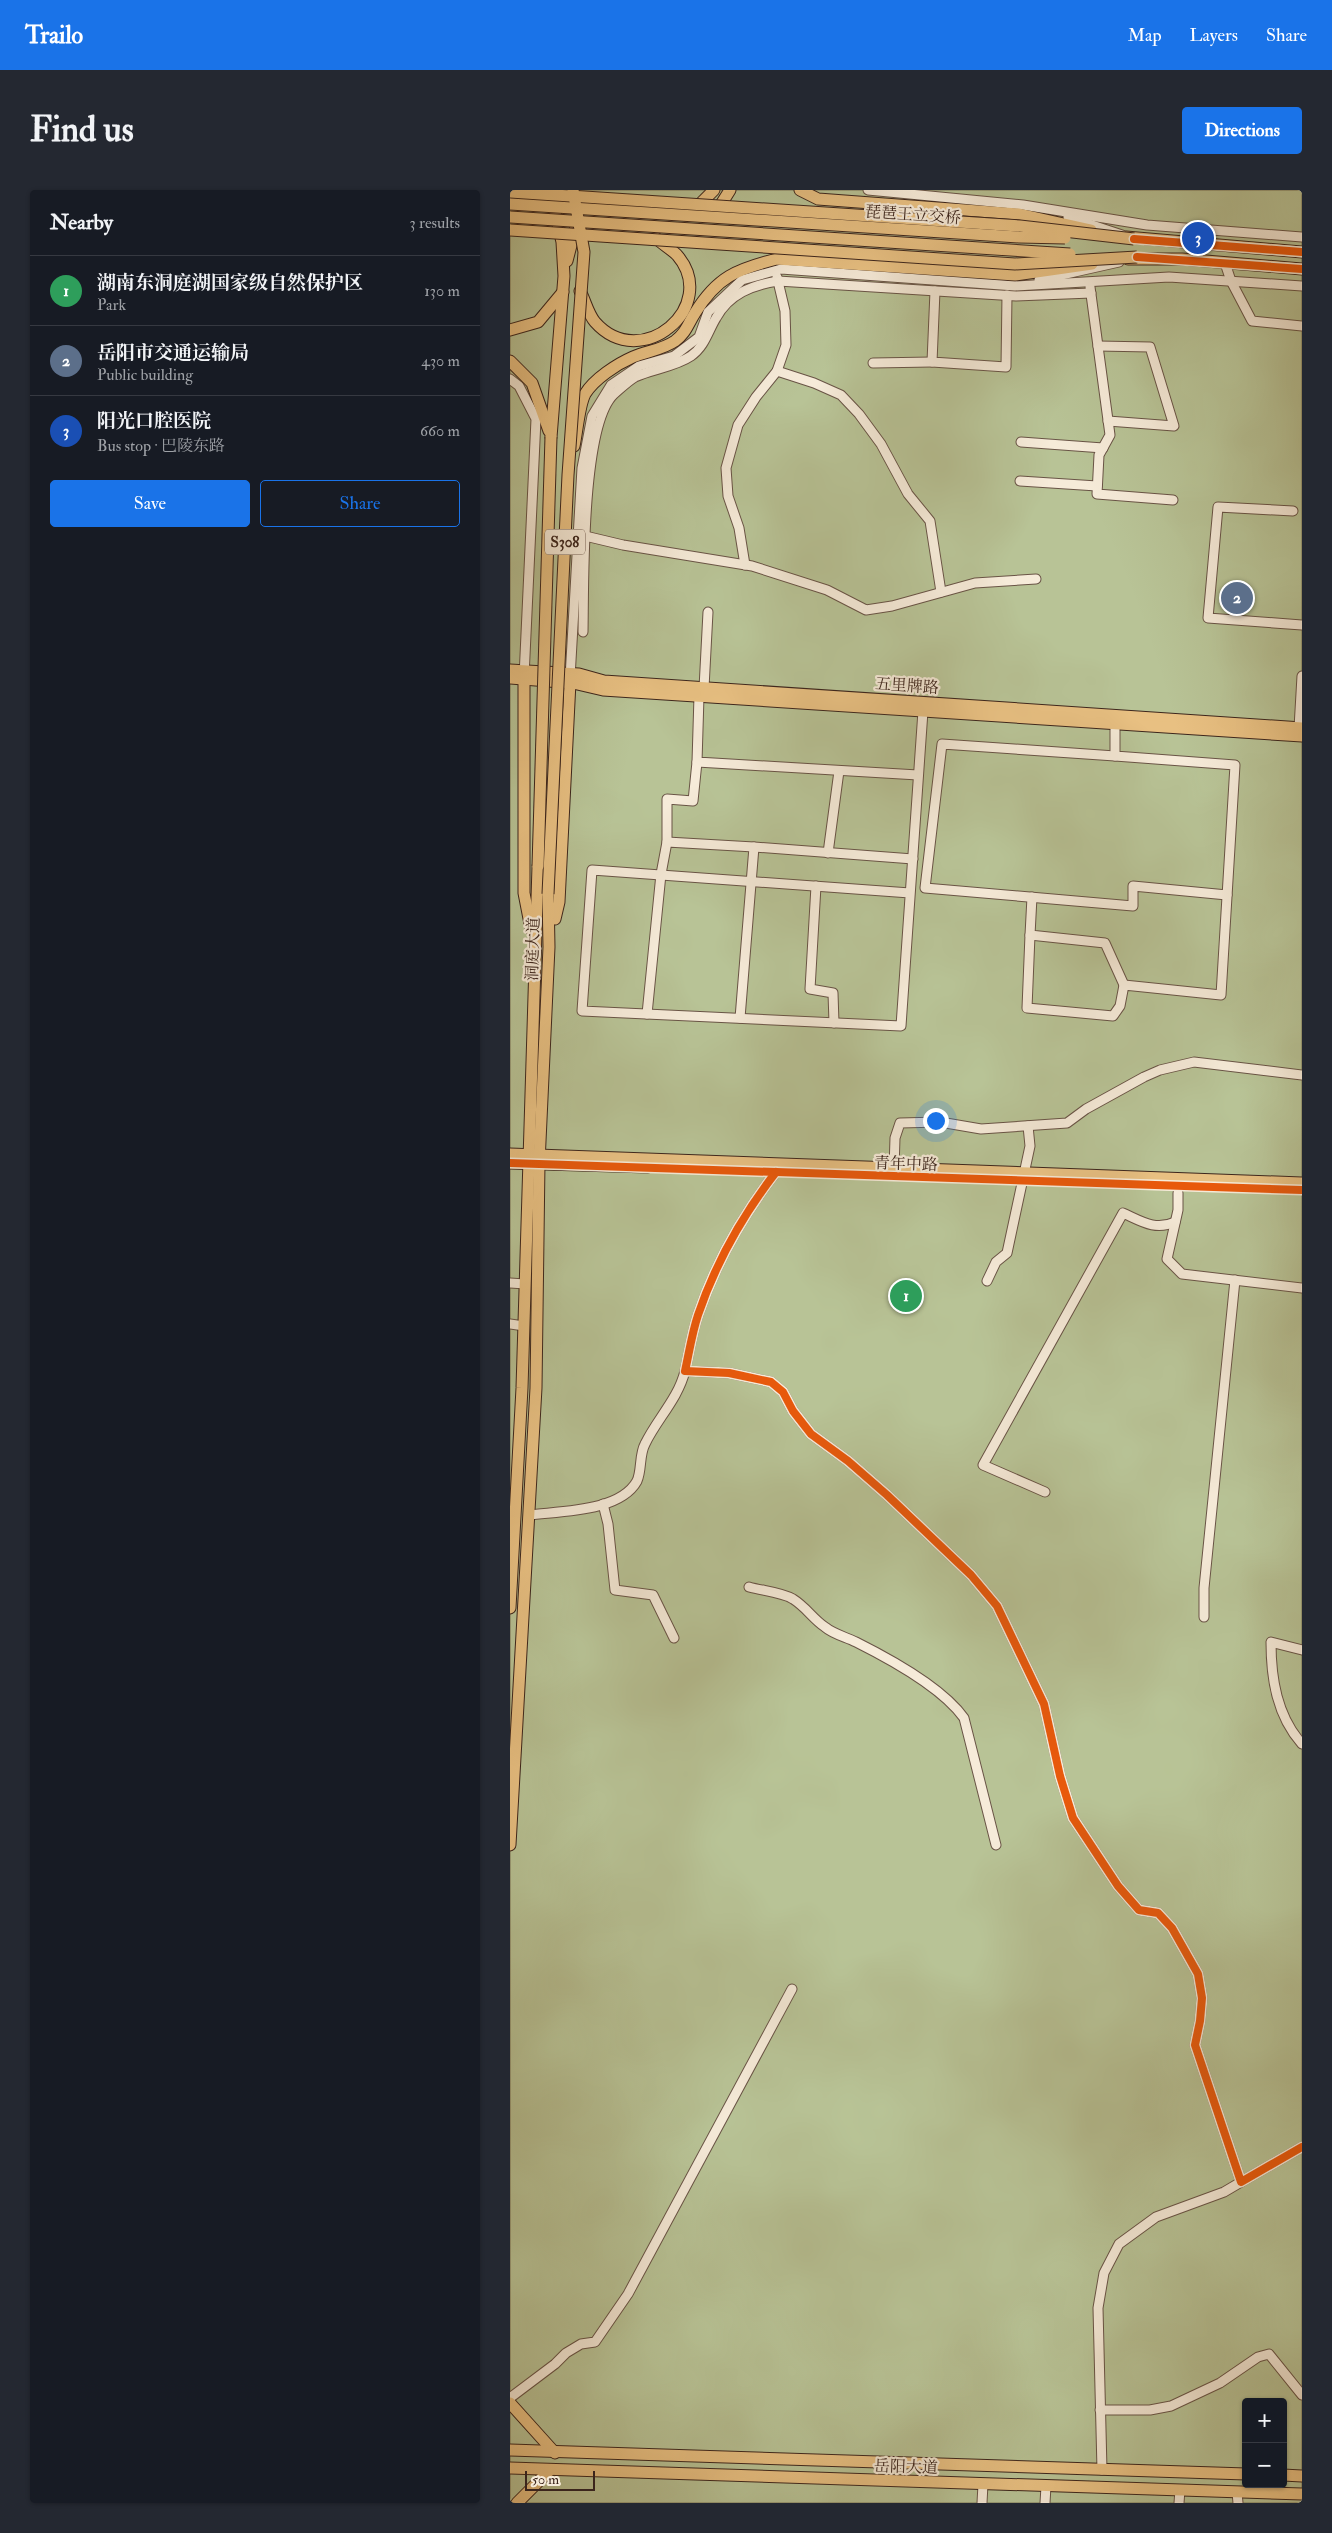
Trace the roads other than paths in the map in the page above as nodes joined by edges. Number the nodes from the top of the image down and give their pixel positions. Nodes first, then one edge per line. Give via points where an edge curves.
1 (550, 190) edge
2 (573, 190) edge
3 (585, 190) edge
4 (605, 190) edge
5 (714, 190) edge
6 (730, 190) edge
7 (800, 190) edge
8 (868, 190) edge
9 (510, 192) edge
10 (510, 204) edge
11 (699, 205) junction
12 (1023, 205) junction
13 (720, 206) junction
14 (510, 217) edge
15 (510, 230) edge
16 (1302, 237) edge
17 (656, 238) junction
18 (1134, 239) junction
19 (584, 252) junction
20 (1302, 252) edge
21 (1137, 257) junction
22 (1225, 264) junction
23 (1302, 269) edge
24 (775, 271) junction
25 (564, 276) junction
26 (1231, 281) junction
27 (778, 282) junction
28 (1090, 282) junction
29 (1015, 286) junction
30 (1302, 286) edge
31 (580, 290) junction
32 (934, 291) junction
33 (563, 292) junction
34 (1091, 293) junction
35 (1007, 295) junction
36 (1302, 326) edge
37 (510, 330) edge
38 (1098, 346) junction
39 (510, 361) edge
40 (932, 362) junction
41 (873, 363) dead end
42 (777, 370) junction
43 (510, 379) edge
44 (1108, 421) junction
45 (552, 437) junction
46 (1021, 442) dead end
47 (1103, 448) junction
48 (568, 475) junction
49 (1020, 481) dead end
50 (1097, 486) junction
51 (1172, 500) dead end
52 (1293, 511) dead end
53 (582, 535) junction
54 (745, 565) junction
55 (1036, 579) dead end
56 (941, 592) junction
57 (708, 612) dead end
58 (1302, 625) edge
59 (583, 632) dead end
60 (510, 670) edge
61 (524, 675) junction
62 (1302, 676) edge
63 (510, 678) edge
64 (571, 680) junction
65 (702, 692) junction
66 (923, 711) junction
67 (1115, 724) junction
68 (1301, 731) edge
69 (1115, 756) junction
70 (698, 762) junction
71 (839, 771) junction
72 (918, 775) junction
73 (667, 842) junction
74 (754, 847) junction
75 (828, 853) junction
76 (913, 859) junction
77 (661, 874) junction
78 (750, 882) junction
79 (816, 886) junction
80 (910, 893) junction
81 (1227, 894) junction
82 (1032, 897) junction
83 (1030, 935) junction
84 (549, 947) junction
85 (535, 951) junction
86 (1124, 985) junction
87 (647, 1014) junction
88 (740, 1018) junction
89 (834, 1023) junction
90 (1302, 1075) edge
91 (1028, 1126) junction
92 (510, 1154) edge
93 (534, 1159) junction
94 (510, 1163) edge
95 (894, 1169) junction
96 (776, 1172) junction
97 (1023, 1177) junction
98 (1302, 1183) edge
99 (1302, 1190) edge
100 (1178, 1192) dead end
101 (1175, 1222) junction
102 (1235, 1280) junction
103 (988, 1281) dead end
104 (510, 1283) edge
105 (525, 1284) junction
106 (1302, 1288) edge
107 (510, 1324) edge
108 (524, 1326) junction
109 (686, 1371) junction
110 (1046, 1492) dead end
111 (603, 1504) junction
112 (529, 1515) junction
113 (750, 1587) dead end
114 (510, 1608) edge
115 (1204, 1617) dead end
116 (674, 1638) dead end
117 (1302, 1650) edge
118 (1302, 1744) edge
119 (510, 1845) edge
120 (996, 1845) dead end
121 (792, 1989) dead end
122 (1302, 2147) edge
123 (1241, 2182) junction
124 (1302, 2395) edge
125 (510, 2398) edge
126 (510, 2403) edge
127 (1100, 2410) junction
128 (510, 2450) edge
129 (555, 2453) junction
130 (510, 2468) edge
131 (1102, 2470) junction
132 (549, 2471) junction
133 (1242, 2474) edge
134 (1287, 2476) edge
135 (1302, 2476) edge
136 (983, 2484) junction
137 (1046, 2486) junction
138 (1180, 2490) junction
139 (1302, 2494) edge
140 (1238, 2498) edge
141 (517, 2503) edge
142 (982, 2503) edge
143 (1045, 2503) edge
144 (1179, 2503) edge

1 - 25 main road, S308 via 562,242
2 - 19 main road, S308, bridge
3 - 25 main road
4 - 19 main road, bridge
5 - 11 main road
6 - 13 main road
7 - 18 main road, bridge via 818,199 1020,214
8 - 12 street
9 - 11 main road, bridge
10 - 18 main road, 琵琶王立交桥, bridge via 1019,237
11 - 13 main road, bridge
12 - 16 street via 1147,225
12 - 18 street
13 - 18 main road, bridge via 1020,226
14 - 21 main road, bridge via 1008,252
15 - 17 main road, bridge
17 - 21 main road, bridge via 1015,264
17 - 31 main road, bridge via 677,255 688,284 689,296 684,310 667,331 655,337 629,341 610,333 594,321
18 - 20 main road
19 - 31 main road, S308, bridge
21 - 22 main road
21 - 29 street
21 - 48 main road, bridge via 1015,275 777,259 752,265 719,281 693,315 690,326 675,341 662,349 633,357 601,378 584,395
22 - 23 main road
22 - 26 street
24 - 27 street
24 - 29 street
24 - 53 street via 742,280 708,312 698,337 674,356 639,366 611,385 592,416 582,468
25 - 33 main road, S308
26 - 28 street via 1169,277
26 - 30 street
26 - 36 street via 1252,321
27 - 32 street
27 - 42 street via 785,311 786,345
27 - 53 street via 757,285 731,298 715,318 707,338 691,356 634,378 612,395 599,418 592,450
28 - 29 street
28 - 34 street
31 - 48 main road, S308, bridge
32 - 35 street
32 - 40 street
33 - 37 main road via 538,322
33 - 45 main road, S308
34 - 35 street
34 - 38 street
35 - 40 street via 1006,367
38 - 44 street
38 - 44 street via 1150,347 1174,426
39 - 45 main road via 532,383
40 - 41 street
42 - 54 street via 738,425 726,468 728,496 739,528
42 - 56 street via 841,395 859,414 881,444 908,494 930,521
43 - 61 street via 519,386 536,419
44 - 47 street via 1110,435
45 - 85 main road, 洞庭大道 / S308, bridge
46 - 47 street
47 - 50 street via 1099,456
48 - 84 main road, 洞庭大道 / S308, bridge via 548,894
49 - 50 street
50 - 51 street via 1097,494
52 - 58 street via 1218,507 1208,618
53 - 54 street
53 - 59 street
53 - 64 street
54 - 56 street via 827,590 866,610
55 - 56 street via 975,583
57 - 65 street
60 - 61 main road, 五里牌路
61 - 63 main road, 五里牌路
61 - 64 main road, 五里牌路
61 - 85 main road via 524,893
62 - 68 street
64 - 65 main road, 五里牌路
64 - 65 main road, 五里牌路 via 603,690
64 - 84 main road via 558,902
65 - 66 main road, 五里牌路
65 - 68 main road, 五里牌路
65 - 70 street
66 - 67 main road, 五里牌路
66 - 72 street
67 - 68 main road, 五里牌路
67 - 69 street
69 - 81 street via 1235,765
69 - 82 street via 942,744 925,888
70 - 71 street
70 - 73 street via 693,800 667,800
71 - 72 street
71 - 75 street
72 - 76 street
73 - 74 street
73 - 77 street
74 - 75 street
74 - 78 street
75 - 76 street
76 - 80 street
77 - 78 street
77 - 87 street
77 - 87 street via 592,870 582,1011
78 - 79 street
78 - 88 street
79 - 80 street
79 - 89 street via 810,989 833,993
80 - 89 street via 901,1026
81 - 82 street via 1133,886 1133,906
81 - 86 street via 1221,995
82 - 83 street
83 - 86 street via 1106,944
83 - 86 street via 1028,1008 1113,1016 1120,1006
84 - 93 main road, 洞庭大道 / S308
85 - 93 main road, 洞庭大道 / S308
87 - 88 street
88 - 89 street
90 - 91 street via 1194,1062 1144,1077 1067,1123
91 - 95 street via 980,1128 940,1122 900,1123
91 - 97 street via 1030,1146
92 - 93 main road, 青年中路
93 - 94 main road, 青年中路
93 - 95 main road
93 - 96 main road, 青年中路
93 - 105 main road, 洞庭大道 / S308
93 - 112 main road, 洞庭大道 / S308 via 536,1388
95 - 97 main road
96 - 97 main road, 青年中路
96 - 109 street via 748,1208 720,1258 697,1317
97 - 98 main road
97 - 99 main road, 青年中路
97 - 103 street via 1007,1253 996,1262
100 - 101 street
101 - 102 street via 1167,1258 1182,1274
101 - 110 street via 1167,1226 1152,1226 1123,1213 983,1466
102 - 106 street
102 - 115 street via 1205,1578
104 - 105 street
105 - 108 main road, 洞庭大道 / S308
107 - 108 street
108 - 114 main road, 洞庭大道 / S308
109 - 111 street via 681,1387 644,1445 638,1478 629,1492
109 - 123 street via 729,1373 771,1382 783,1392 811,1434 848,1460 887,1494 971,1574 997,1606 1044,1704 1073,1818 1118,1886 1139,1910 1158,1913 1172,1928 1198,1974 1202,1998 1195,2045
111 - 112 street
111 - 116 street via 615,1590 653,1595
112 - 119 main road, 洞庭大道 / S308
113 - 120 street via 792,1598 825,1628 899,1666 959,1711 964,1718
117 - 118 street via 1271,1642 1278,1701 1292,1733
121 - 125 street via 628,2294 607,2325 595,2342 581,2344 566,2353
122 - 123 street
123 - 127 street via 1224,2192 1156,2217 1119,2244 1104,2273 1098,2308
124 - 127 street via 1269,2354 1258,2357 1220,2383 1171,2406 1150,2410
126 - 129 main road
127 - 131 street
128 - 129 main road, 岳阳大道
129 - 131 main road, 岳阳大道
130 - 132 main road, 岳阳大道
131 - 133 main road, 岳阳大道
132 - 136 main road, 岳阳大道
132 - 141 main road
134 - 135 main road
136 - 137 main road, 岳阳大道
136 - 142 street
137 - 138 main road, 岳阳大道
137 - 143 street
138 - 140 main road, 岳阳大道
138 - 144 street
139 - 140 main road, 岳阳大道

